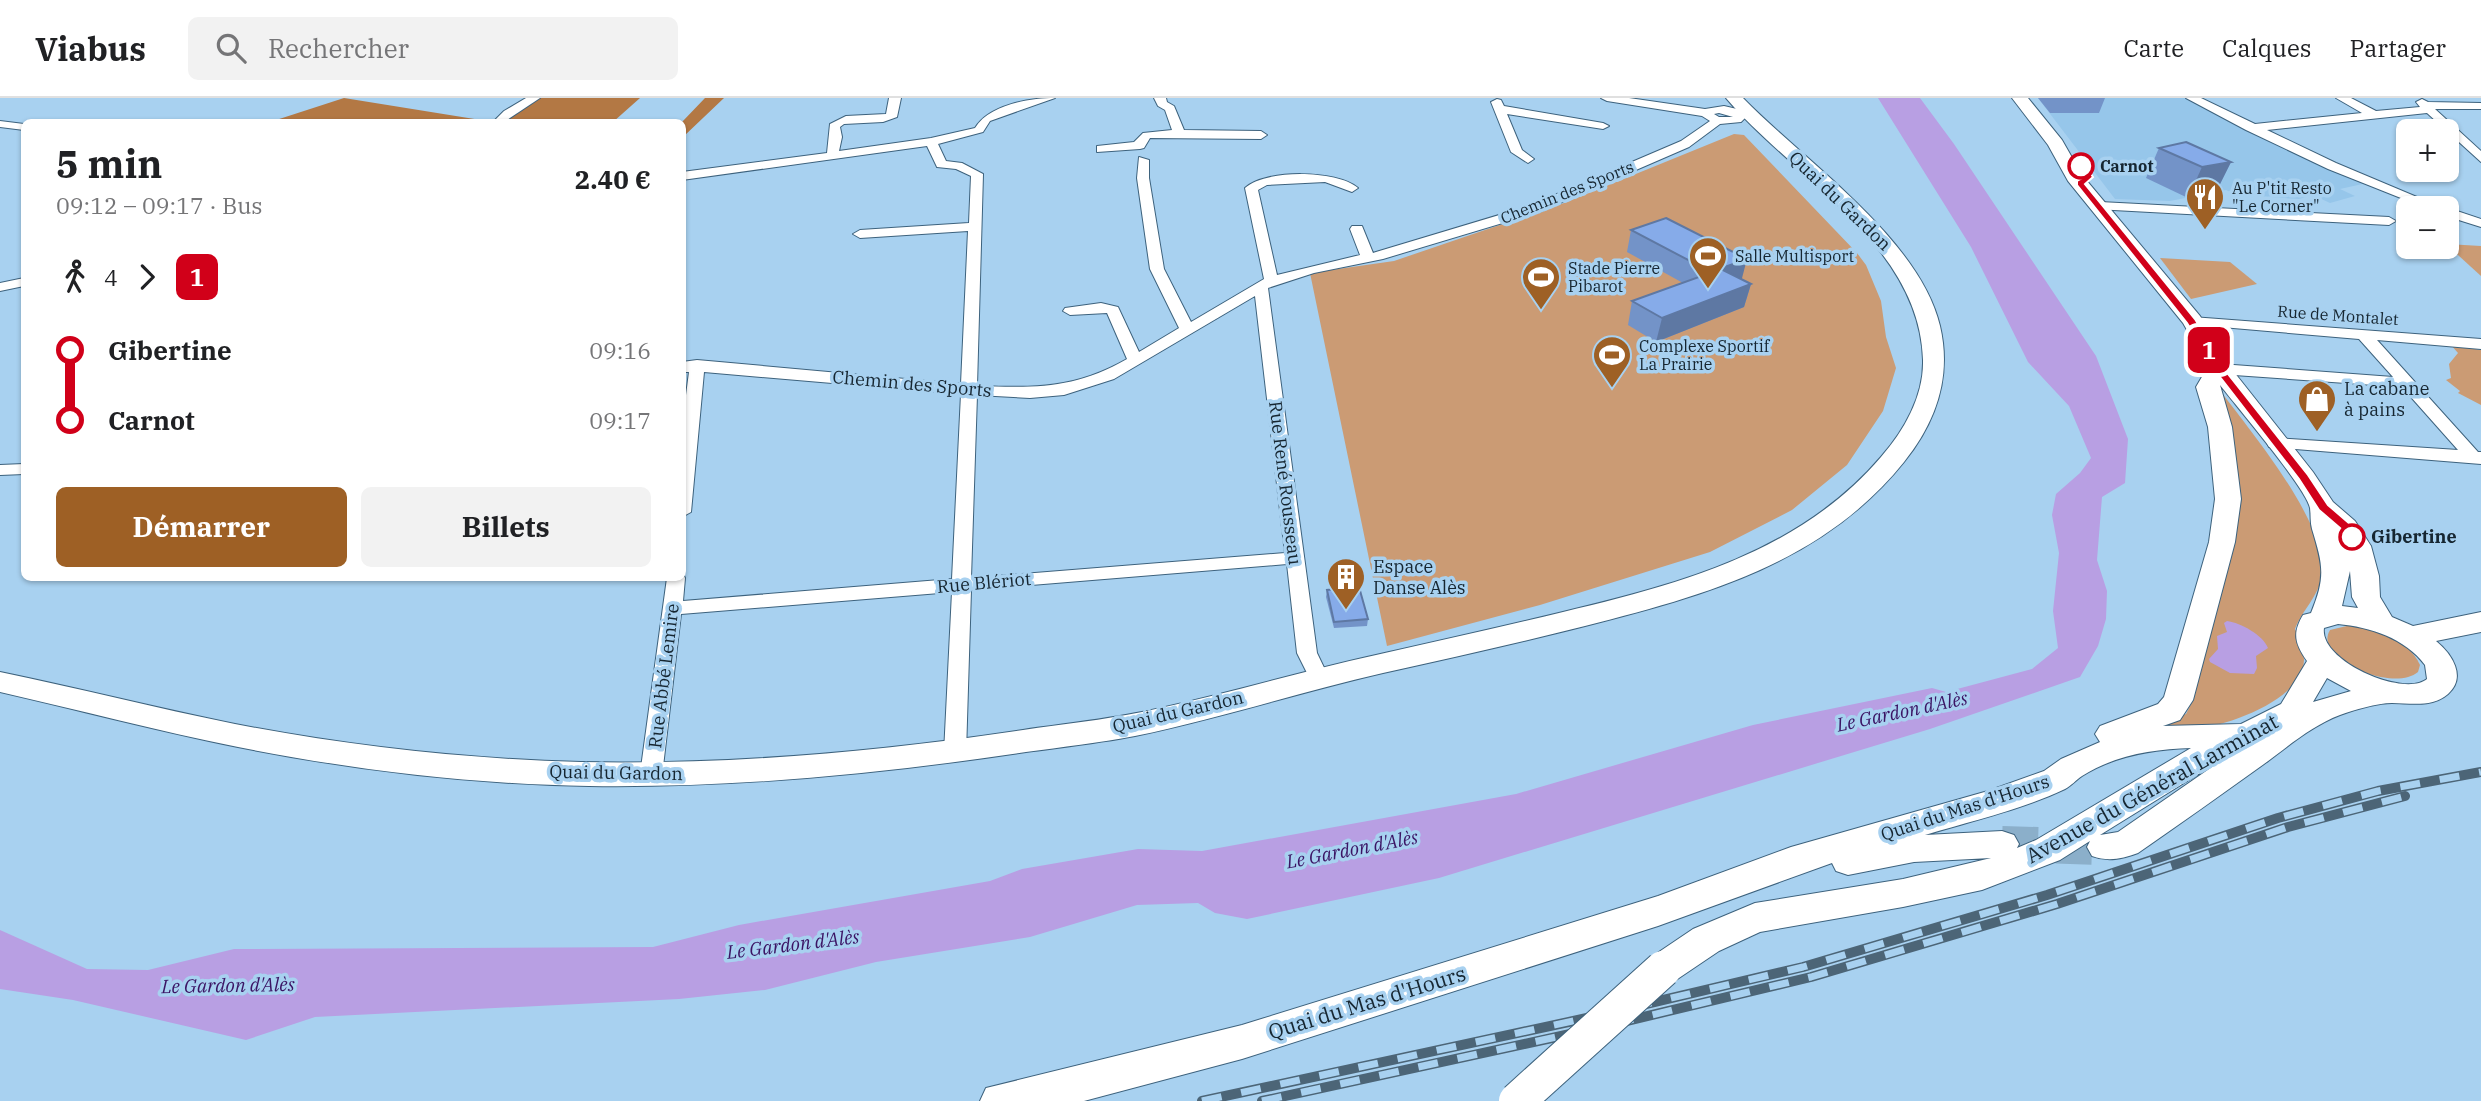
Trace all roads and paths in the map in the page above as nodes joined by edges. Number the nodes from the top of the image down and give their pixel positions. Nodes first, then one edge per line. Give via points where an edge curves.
1 (534, 98) edge
2 (895, 98) edge
3 (1049, 98) edge
4 (1160, 98) edge
5 (1607, 98) edge
6 (2020, 98) edge
7 (2192, 98) edge
8 (2343, 98) edge
9 (1498, 104) edge
10 (2425, 104) edge
11 (2481, 106) edge
12 (1720, 108) edge
13 (2373, 114) junction
14 (501, 119) edge
15 (0, 124) edge
16 (1604, 126) dead end
17 (21, 127) edge
18 (2250, 128) junction
19 (1179, 133) junction
20 (1261, 135) dead end
21 (930, 142) junction
22 (2467, 143) junction
23 (2481, 143) edge
24 (1101, 149) dead end
25 (832, 157) junction
26 (2481, 158) edge
27 (1528, 159) dead end
28 (1143, 160) dead end
29 (686, 175) edge
30 (1352, 188) dead end
31 (2407, 196) edge
32 (2100, 205) junction
33 (2459, 216) edge
34 (2389, 221) dead end
35 (2481, 223) edge
36 (976, 227) junction
37 (1357, 229) dead end
38 (888, 232) junction
39 (860, 234) dead end
40 (883, 249) dead end
41 (1368, 258) junction
42 (21, 283) edge
43 (1266, 284) junction
44 (0, 287) edge
45 (1070, 311) dead end
46 (2192, 321) junction
47 (1187, 328) junction
48 (2364, 335) junction
49 (2481, 344) edge
50 (1136, 362) junction
51 (690, 366) edge
52 (2222, 372) junction
53 (2407, 383) junction
54 (971, 390) junction
55 (686, 439) edge
56 (2275, 443) junction
57 (2478, 460) edge
58 (21, 469) edge
59 (0, 470) edge
60 (2323, 507) junction
61 (1294, 558) junction
62 (676, 581) edge
63 (961, 585) junction
64 (673, 608) junction
65 (2325, 617) junction
66 (2381, 622) junction
67 (2481, 623) edge
68 (2411, 636) junction
69 (2323, 659) junction
70 (2441, 663) junction
71 (1319, 678) junction
72 (0, 682) edge
73 (2391, 692) junction
74 (2329, 707) junction
75 (2292, 712) junction
76 (2243, 736) junction
77 (955, 753) junction
78 (2072, 767) junction
79 (651, 775) junction
80 (2002, 844) tunnel mouth
81 (2104, 847) tunnel mouth
82 (1729, 887) junction
83 (1000, 1101) edge
84 (1517, 1101) edge

1 - 14 street
2 - 25 street via 890,117 837,122
3 - 21 street via 994,115 979,130
4 - 19 street via 1170,108
5 - 12 street
6 - 32 main road via 2056,144 2074,177
7 - 18 street
8 - 13 street
9 - 16 street
9 - 27 street via 1517,152
10 - 11 street
10 - 13 street
10 - 22 street
12 - 41 street, Chemin des Sports via 1685,144 1534,209
12 - 71 main road, Quai du Gardon via 1754,118 1902,263 1923,311 1934,359 1930,390 1907,443 1840,513 1749,565 1628,606
13 - 18 street
15 - 17 street
18 - 31 street
19 - 20 street
19 - 24 street via 1147,135 1140,145
21 - 25 street
21 - 36 street via 941,164 977,174
22 - 23 street
22 - 26 street
25 - 29 street
28 - 47 street via 1157,269
30 - 43 street, Rue René Rousseau via 1327,178 1265,181 1251,188
32 - 34 street
32 - 46 main road
33 - 35 street
36 - 38 street
36 - 54 street
37 - 41 street
38 - 39 street
38 - 40 street
41 - 43 street, Chemin des Sports
42 - 44 street
43 - 47 street, Chemin des Sports
43 - 61 street, Rue René Rousseau
45 - 50 street via 1113,310
46 - 48 street, Rue de Montalet
46 - 52 main road
47 - 50 street, Chemin des Sports
48 - 49 street, Rue de Montalet
48 - 53 street
50 - 54 street, Chemin des Sports via 1064,390
51 - 54 street, Chemin des Sports
51 - 55 street
52 - 53 street
52 - 56 main road
52 - 78 main road via 2208,387 2224,450 2228,499 2202,621 2178,700 2169,712 2097,740
53 - 57 street
54 - 63 street
56 - 57 street
56 - 60 main road
58 - 59 street
60 - 65 main road via 2321,521 2337,576
60 - 66 main road via 2346,527 2358,546 2366,597
61 - 63 street, Rue Blériot
61 - 71 street, Rue René Rousseau via 1307,653
62 - 64 street, Rue Abbé Lemire
63 - 64 street, Rue Blériot
63 - 77 street
64 - 79 street, Rue Abbé Lemire
65 - 66 main road via 2358,616
65 - 69 main road via 2309,629 2314,649
66 - 68 main road
67 - 68 main road
67 - 70 main road
68 - 70 main road
69 - 73 main road via 2353,679
69 - 75 main road, Avenue du Général Larminat
70 - 73 main road via 2445,676 2430,692
71 - 77 main road, Quai du Gardon via 1146,722
72 - 79 main road, Quai du Gardon via 348,754 514,771
73 - 74 main road
74 - 75 main road
74 - 81 main road via 2126,844
75 - 76 main road, Avenue du Général Larminat
76 - 78 main road, Quai du Mas d'Hours via 2154,738
76 - 84 main road, Avenue du Général Larminat, bridge via 2048,850 1982,876 1755,918 1706,940 1663,969
77 - 79 main road, Quai du Gardon via 715,774
78 - 82 main road, Quai du Mas d'Hours via 2055,780 1994,802 1791,861
80 - 82 main road, Quai du Mas d'Hours via 1914,849
82 - 83 main road, Quai du Mas d'Hours via 1242,1042

